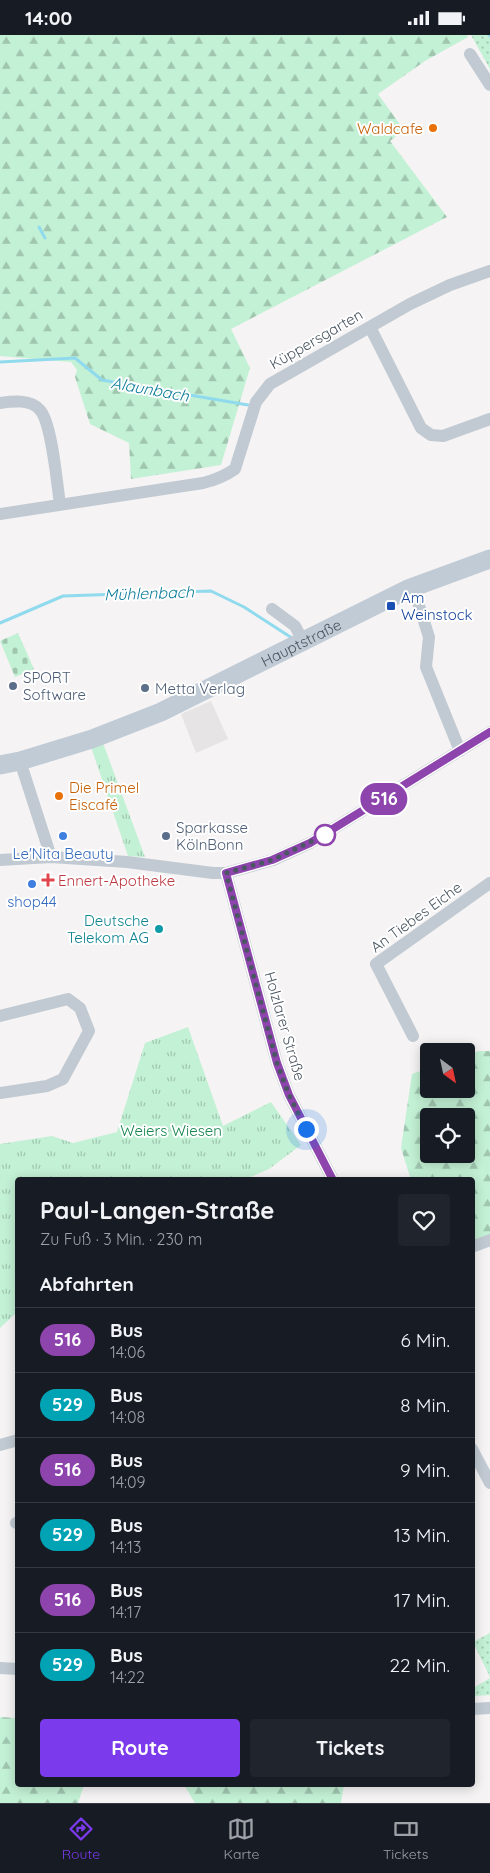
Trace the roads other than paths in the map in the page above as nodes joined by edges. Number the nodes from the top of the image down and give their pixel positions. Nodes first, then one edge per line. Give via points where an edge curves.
1 (470, 54) dead end
2 (490, 85) edge
3 (490, 271) edge
4 (370, 327) junction
5 (0, 403) edge
6 (490, 419) edge
7 (60, 504) junction
8 (0, 514) edge
9 (490, 559) edge
10 (413, 587) junction
11 (272, 609) dead end
12 (303, 641) junction
13 (490, 732) edge
14 (460, 751) junction
15 (20, 761) junction
16 (0, 765) edge
17 (51, 857) junction
18 (0, 859) edge
19 (226, 873) junction
20 (490, 883) edge
21 (0, 1016) edge
22 (413, 1036) dead end
23 (0, 1093) edge
24 (331, 1177) edge
25 (490, 1240) edge
26 (475, 1246) edge
27 (15, 1441) edge
28 (0, 1445) edge
29 (475, 1454) edge
30 (489, 1480) edge
31 (0, 1668) edge
32 (15, 1669) edge
33 (475, 1709) edge
34 (490, 1709) edge

1 - 2 street
3 - 4 street, Küppersgarten via 442,289
4 - 6 street via 421,427 431,435 443,436
4 - 7 street, Küppersgarten via 270,385 256,402 235,469 227,475 203,483
5 - 7 street via 18,401 41,410 48,424
7 - 8 street, Küppersgarten
9 - 10 main road, Hauptstraße
10 - 12 main road, Hauptstraße
10 - 14 street via 429,637 426,667
11 - 12 street via 294,626
12 - 15 main road, Hauptstraße via 161,712 92,739
13 - 14 street
14 - 19 street via 310,843 272,860
15 - 16 main road, Hauptstraße
15 - 17 street
17 - 18 street
17 - 19 street
19 - 24 street, Holzlarer Straße via 277,1063 289,1095
20 - 22 street, An Tiebes Eiche via 376,964
21 - 23 street via 68,999 80,1008 89,1031 63,1079 47,1086
25 - 26 street
27 - 28 street
29 - 30 street
31 - 32 street
33 - 34 street

